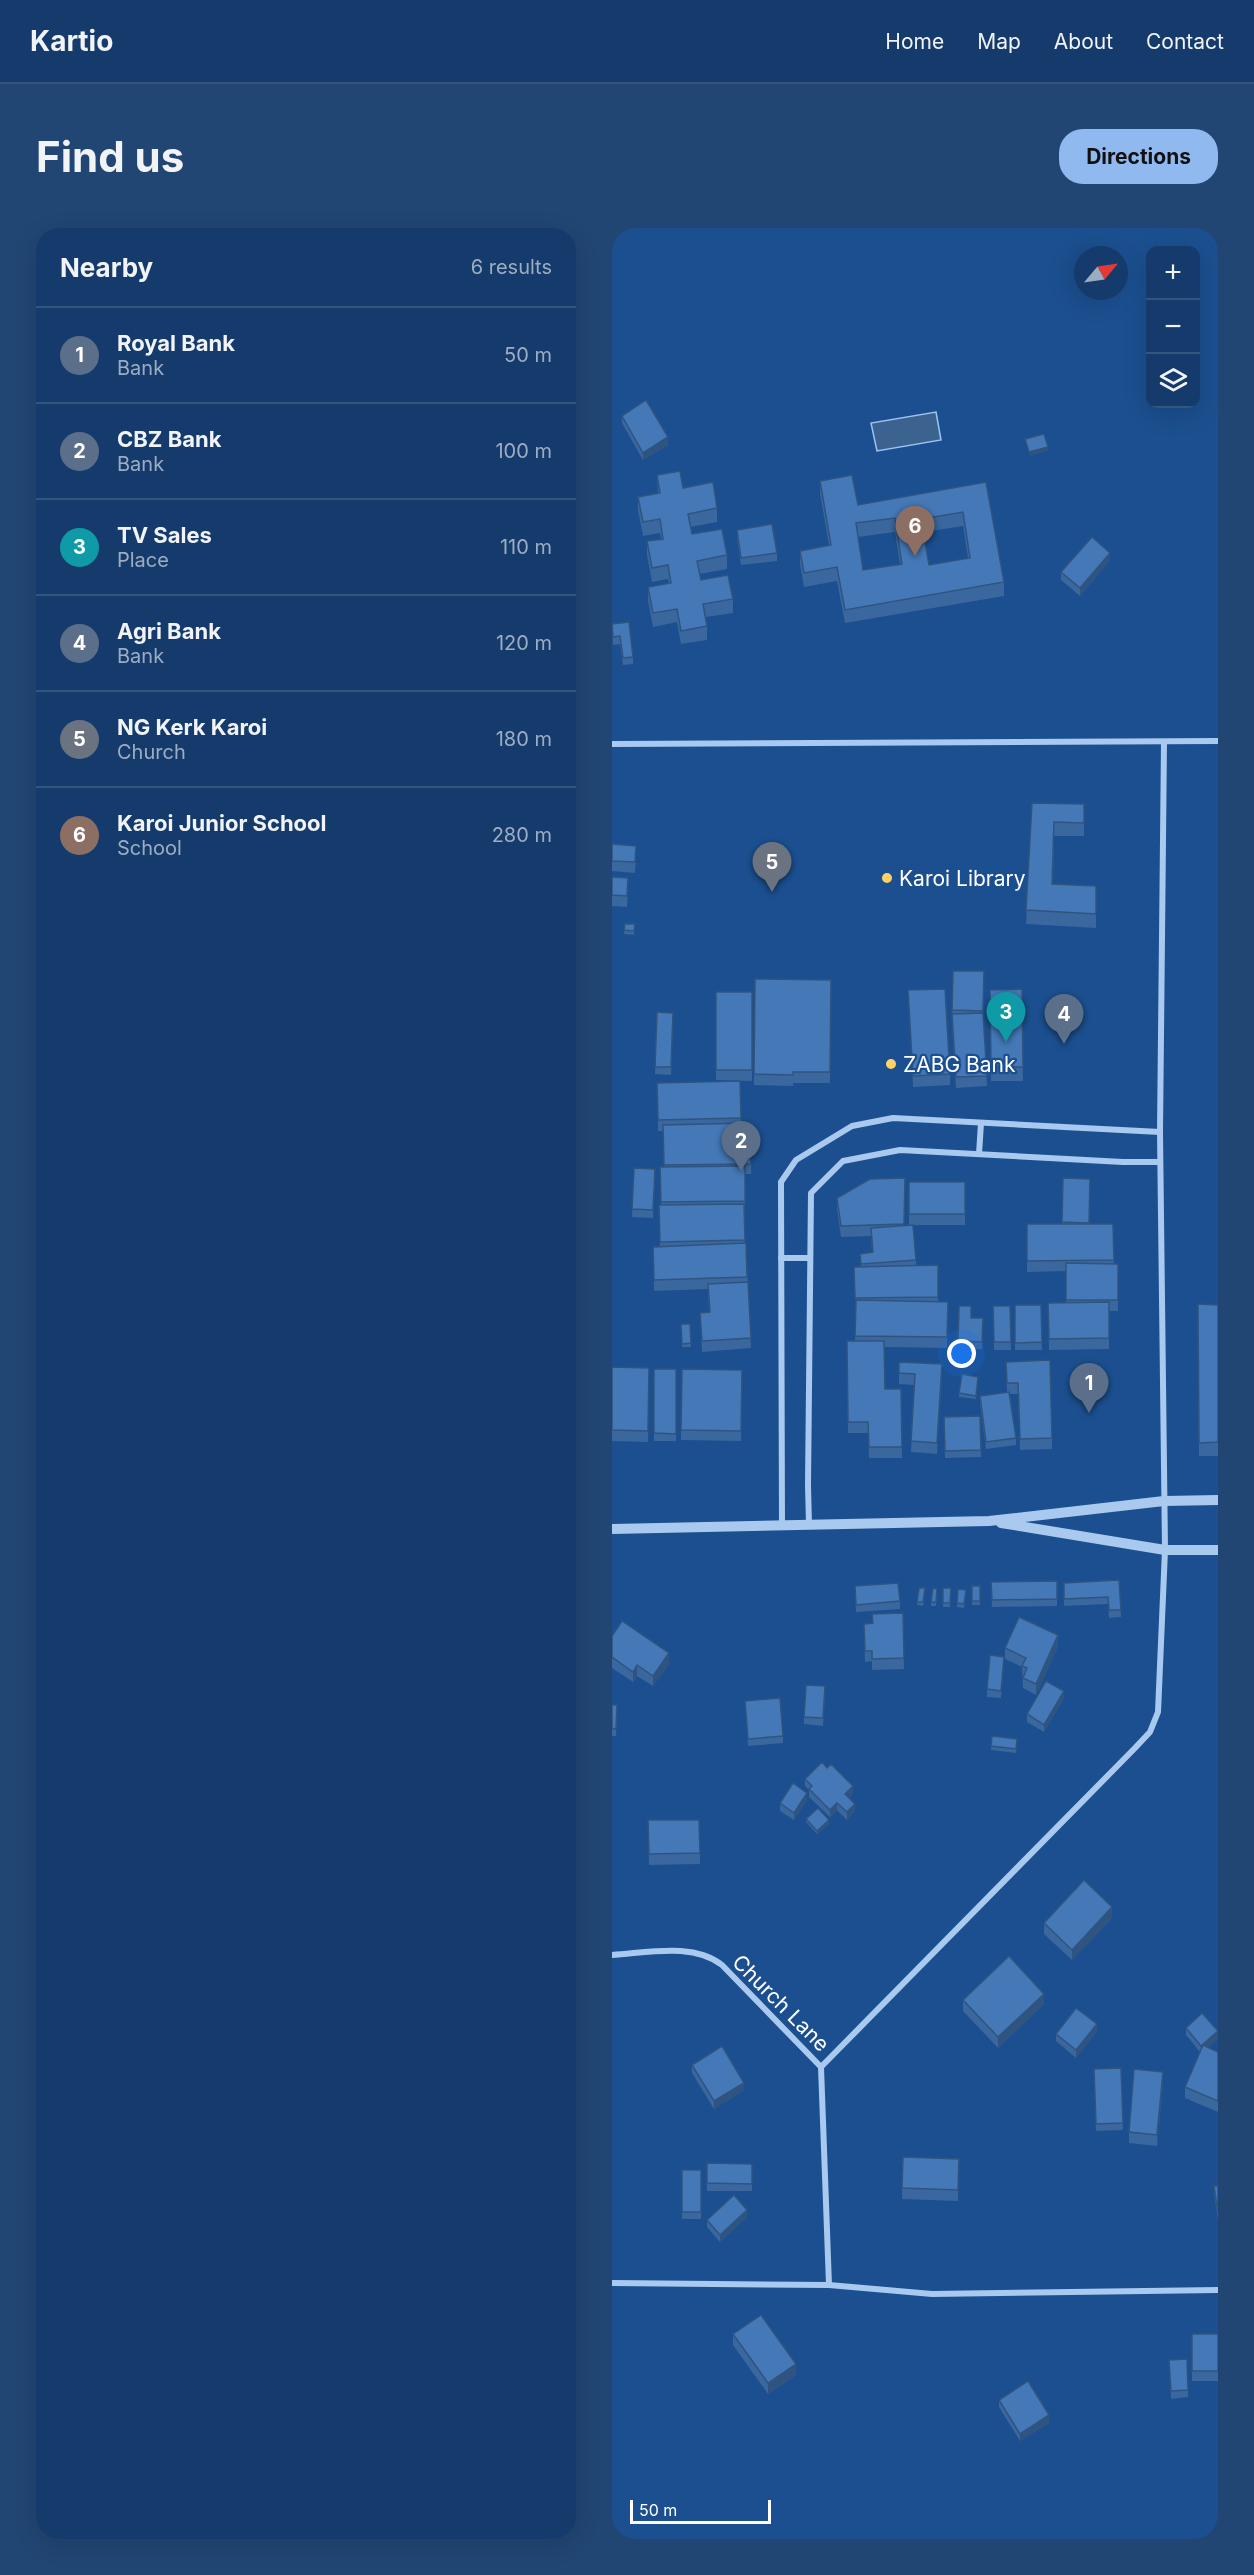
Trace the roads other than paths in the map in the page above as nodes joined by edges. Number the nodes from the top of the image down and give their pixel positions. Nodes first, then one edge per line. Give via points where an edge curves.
1 (1218, 741) edge
2 (1164, 742) junction
3 (612, 744) edge
4 (981, 1123) junction
5 (1160, 1132) junction
6 (979, 1154) junction
7 (1160, 1162) junction
8 (781, 1258) junction
9 (810, 1258) junction
10 (1218, 1500) edge
11 (1164, 1501) junction
12 (989, 1521) junction
13 (782, 1525) junction
14 (809, 1525) junction
15 (612, 1528) edge
16 (1165, 1550) junction
17 (1218, 1550) edge
18 (612, 1955) edge
19 (821, 2067) junction
20 (612, 2283) edge
21 (829, 2285) junction
22 (1218, 2290) edge

1 - 2 street
2 - 3 street
2 - 5 street
4 - 5 street
4 - 6 street
4 - 8 street via 893,1118 852,1126 796,1160 781,1182
5 - 7 street
6 - 7 street
6 - 9 street via 900,1150 843,1161 811,1193
7 - 11 street
8 - 9 street
8 - 13 street
9 - 14 street
10 - 11 street
11 - 12 street
11 - 16 street
12 - 14 street
12 - 16 street
13 - 14 street
13 - 15 street
16 - 17 street
16 - 19 street via 1158,1712 1150,1732
18 - 19 street, Church Lane via 690,1952 710,1956
19 - 21 street
20 - 21 street
21 - 22 street via 932,2294

